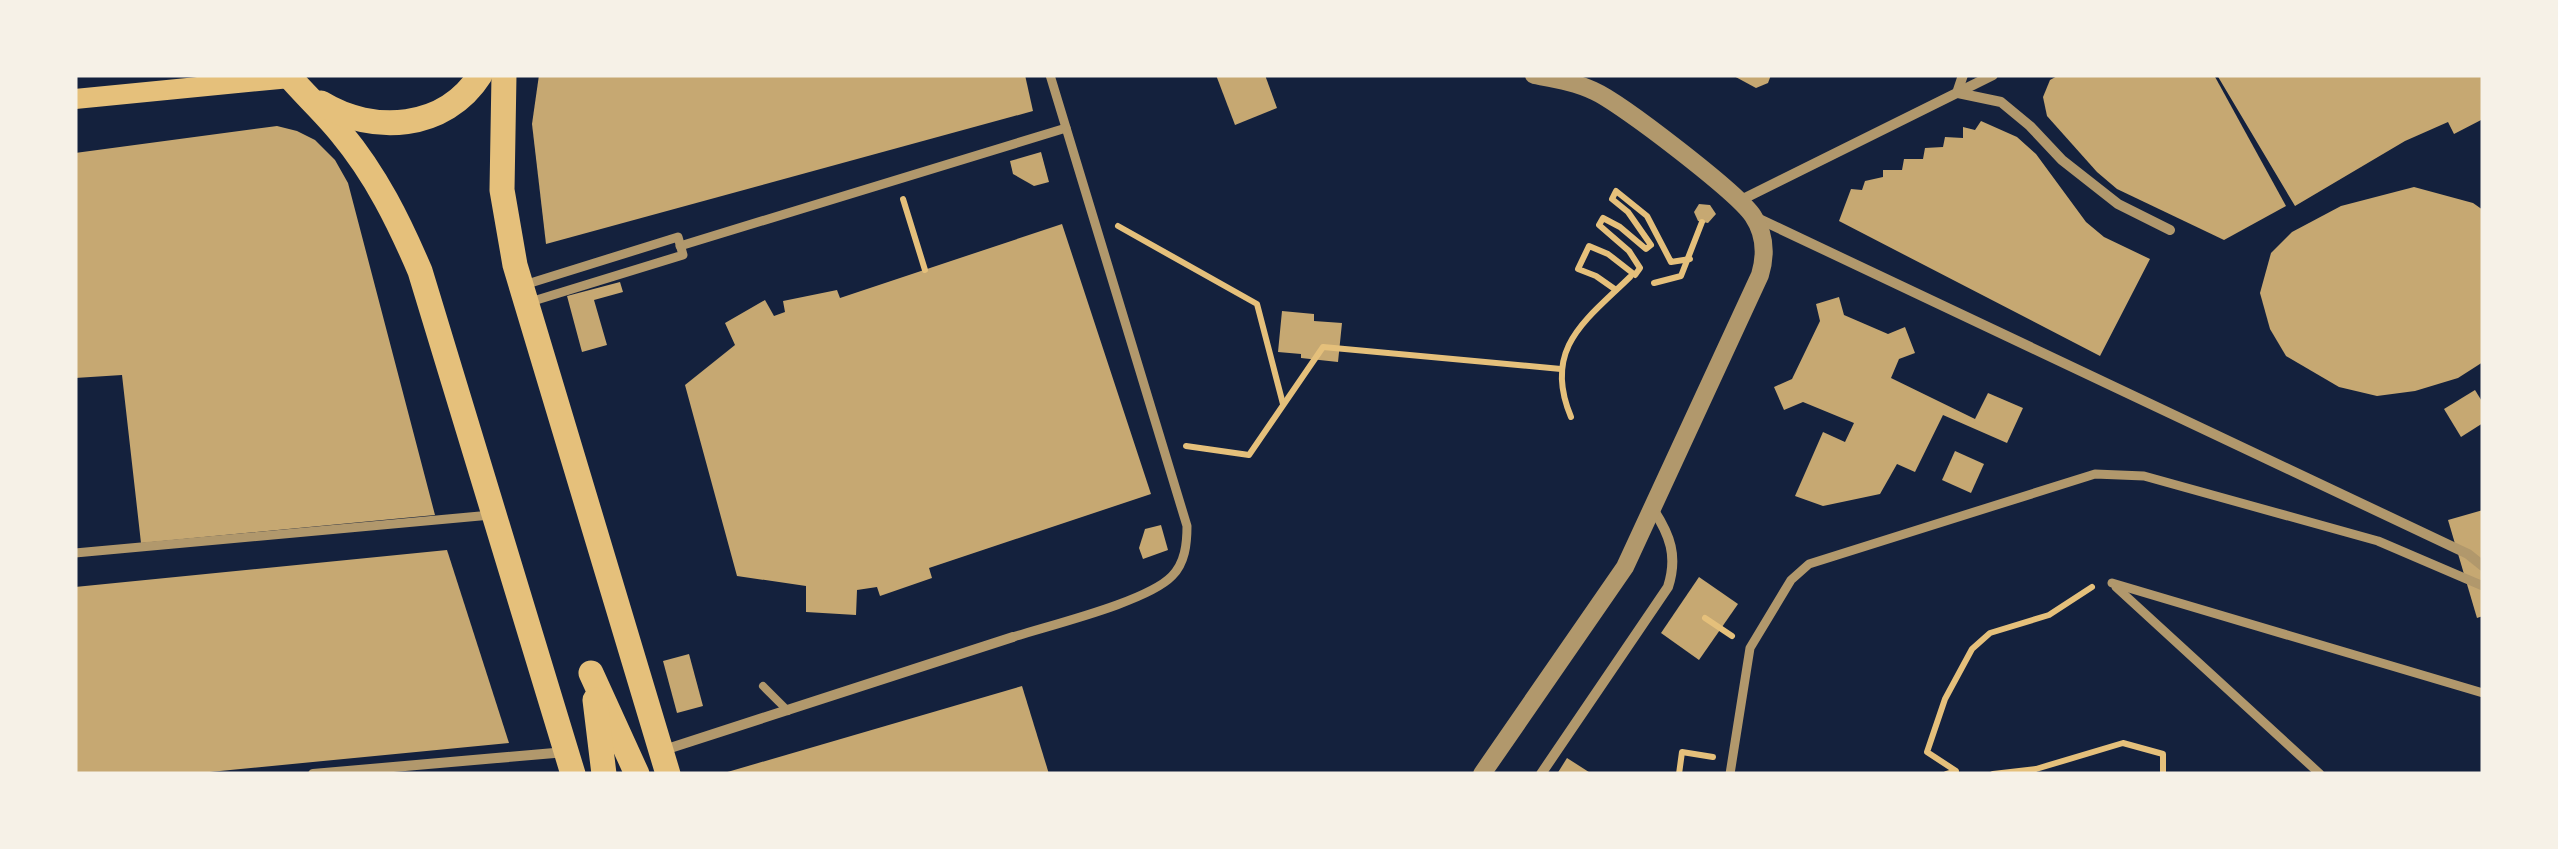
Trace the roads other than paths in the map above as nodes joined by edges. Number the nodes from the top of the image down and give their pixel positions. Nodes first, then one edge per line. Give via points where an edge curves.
1 (480, 75) edge
2 (504, 75) edge
3 (1050, 75) edge
4 (1534, 75) edge
5 (1580, 75) edge
6 (1963, 75) edge
7 (1993, 75) edge
8 (294, 82) edge
9 (1957, 93) junction
10 (75, 98) edge
11 (1618, 105) junction
12 (1066, 128) junction
13 (1740, 201) junction
14 (1754, 217) junction
15 (2170, 230) dead end
16 (680, 246) junction
17 (524, 294) junction
18 (1653, 509) junction
19 (494, 514) junction
20 (75, 552) edge
21 (2483, 566) edge
22 (2483, 586) edge
23 (1013, 637) joint
24 (763, 686) dead end
25 (2483, 693) edge
26 (788, 712) junction
27 (666, 762) edge
28 (570, 763) edge
29 (313, 774) edge
30 (604, 774) edge
31 (637, 774) edge
32 (1482, 774) edge
33 (1541, 774) edge
34 (1730, 774) edge
35 (2320, 774) edge

1 - 8 main road via 447,107 394,124 338,114
2 - 17 main road via 502,190
3 - 12 street
4 - 11 street via 1585,87
5 - 11 lane
6 - 9 street
7 - 9 street
8 - 10 main road
8 - 19 main road via 366,167 404,235
9 - 13 street
9 - 15 street via 2002,102 2118,204
11 - 13 street
12 - 16 street
12 - 23 street via 1187,526 1185,552 1171,577 1136,596
13 - 14 street
14 - 18 street via 1764,242 1760,275
14 - 21 street
16 - 17 street via 683,255
16 - 17 street via 678,237
17 - 27 main road
18 - 32 street via 1625,568
18 - 33 street via 1670,540 1668,587
19 - 20 street
19 - 28 main road
22 - 34 street via 2378,540 2144,476 2095,474 1809,564 1790,580 1750,648
23 - 26 street
24 - 26 lane
25 - 35 street via 2112,583
26 - 27 street
28 - 29 street
30 - 31 main road via 592,673

